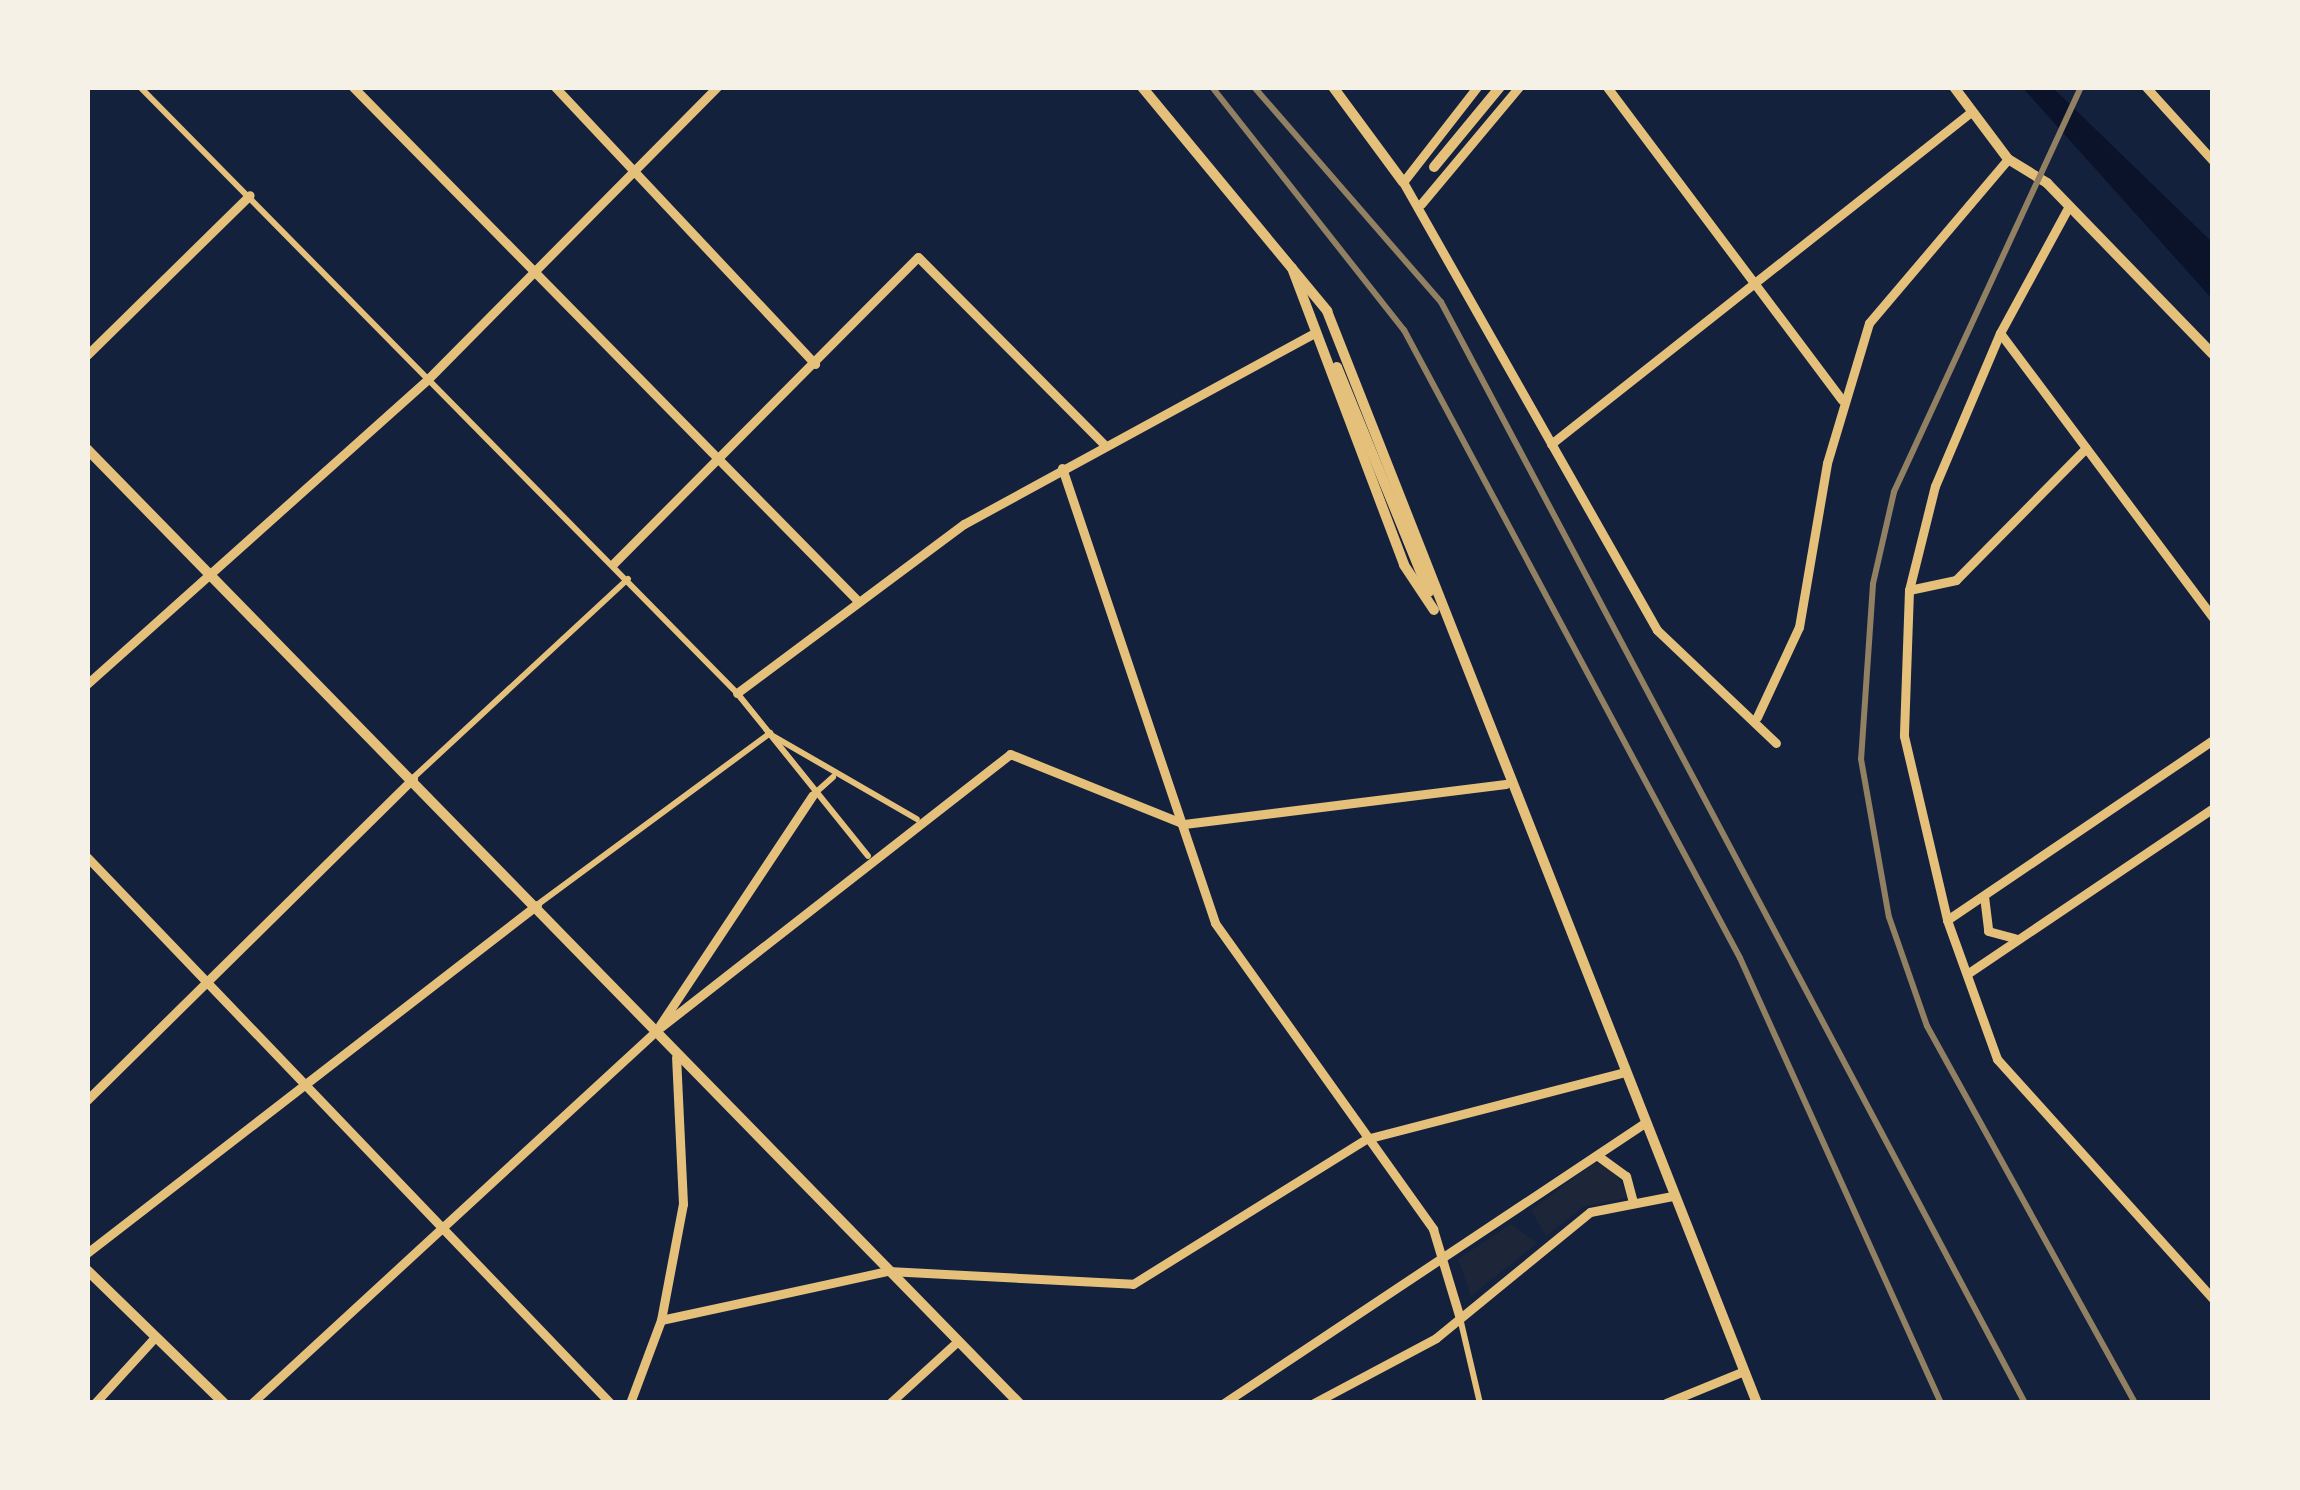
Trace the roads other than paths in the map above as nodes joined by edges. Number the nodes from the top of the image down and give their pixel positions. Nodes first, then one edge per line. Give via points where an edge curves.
1 (140, 87) edge
2 (353, 87) edge
3 (555, 87) edge
4 (717, 87) edge
5 (1142, 87) edge
6 (1333, 87) edge
7 (1477, 87) edge
8 (1500, 87) edge
9 (1519, 87) edge
10 (1607, 87) edge
11 (1954, 87) edge
12 (2146, 87) edge
13 (1971, 112) junction
14 (2008, 159) junction
15 (2213, 161) edge
16 (1434, 167) dead end
17 (636, 170) junction
18 (1403, 182) junction
19 (250, 195) junction
20 (1421, 204) junction
21 (2069, 206) junction
22 (1289, 258) junction
23 (531, 267) junction
24 (1749, 279) junction
25 (1312, 334) junction
26 (2000, 334) junction
27 (2213, 354) edge
28 (87, 355) edge
29 (815, 364) junction
30 (1337, 367) dead end
31 (428, 379) junction
32 (1842, 400) junction
33 (1104, 443) junction
34 (1551, 444) junction
35 (2086, 448) junction
36 (87, 449) edge
37 (719, 460) junction
38 (1062, 468) junction
39 (614, 563) junction
40 (216, 576) junction
41 (628, 579) junction
42 (1909, 590) junction
43 (856, 599) junction
44 (1439, 617) junction
45 (2213, 618) edge
46 (87, 684) edge
47 (737, 693) junction
48 (1757, 717) junction
49 (770, 734) junction
50 (2213, 740) edge
51 (1776, 743) dead end
52 (833, 777) junction
53 (412, 778) junction
54 (1506, 784) junction
55 (813, 795) junction
56 (2213, 808) edge
57 (917, 819) junction
58 (1184, 824) junction
59 (87, 856) edge
60 (868, 856) junction
61 (1984, 896) junction
62 (537, 905) junction
63 (1947, 920) junction
64 (2018, 938) junction
65 (1967, 974) junction
66 (210, 985) junction
67 (657, 1030) junction
68 (676, 1057) junction
69 (1622, 1072) junction
70 (308, 1088) junction
71 (87, 1100) edge
72 (1643, 1124) junction
73 (1366, 1139) junction
74 (1598, 1156) junction
75 (1672, 1196) junction
76 (1633, 1203) junction
77 (440, 1228) junction
78 (87, 1253) edge
79 (1444, 1256) junction
80 (87, 1270) edge
81 (888, 1271) junction
82 (2213, 1299) edge
83 (1459, 1315) junction
84 (661, 1320) junction
85 (155, 1337) junction
86 (958, 1342) junction
87 (1744, 1372) junction
88 (95, 1403) edge
89 (224, 1403) edge
90 (252, 1403) edge
91 (610, 1403) edge
92 (630, 1403) edge
93 (890, 1403) edge
94 (1018, 1403) edge
95 (1224, 1403) edge
96 (1314, 1403) edge
97 (1480, 1403) edge
98 (1666, 1403) edge
99 (1757, 1403) edge

1 - 19 street
2 - 23 street
3 - 17 street
4 - 17 street
5 - 22 street
6 - 18 street
7 - 18 street
8 - 16 street
9 - 20 street
10 - 24 street
11 - 13 street
12 - 15 street
13 - 14 street
13 - 24 street
14 - 21 street
14 - 32 street via 1869,323
17 - 23 street
17 - 29 street
18 - 20 street
19 - 28 street
19 - 31 street
20 - 34 street
21 - 26 street
21 - 27 street
22 - 25 street
22 - 44 street via 1352,366 1424,547
23 - 31 street
23 - 37 street
24 - 32 street
24 - 34 street
25 - 33 street
25 - 44 street via 1404,565
26 - 35 street
26 - 42 street via 1935,486
29 - 33 street via 918,257
29 - 37 street
30 - 44 street
31 - 39 street
31 - 40 street
32 - 48 street via 1799,627
33 - 38 street
34 - 48 street via 1658,630
35 - 42 street via 1956,580
35 - 45 street
36 - 40 street
37 - 39 street
37 - 43 street
38 - 43 street
38 - 58 street
39 - 41 street
40 - 46 street
40 - 53 street
41 - 47 street
41 - 53 street
42 - 63 street via 1904,736
43 - 47 street
44 - 54 street
47 - 49 street
48 - 51 street
49 - 52 street
49 - 55 street
49 - 62 street
50 - 61 street
52 - 55 street
52 - 57 street
53 - 62 street
53 - 66 street
54 - 58 street
54 - 69 street
55 - 60 street
55 - 67 street
56 - 64 street
57 - 58 street via 1010,754
57 - 60 street
58 - 73 street via 1215,923
59 - 66 street
60 - 67 street
61 - 63 street
61 - 64 street via 1988,931
62 - 67 street
62 - 70 street
63 - 65 street
64 - 65 street
65 - 82 street via 2008,1075
66 - 70 street
66 - 71 street
67 - 68 street
67 - 77 street
68 - 81 street
68 - 84 street via 683,1204
69 - 72 street
69 - 73 street
70 - 77 street
70 - 78 street
72 - 74 street
72 - 75 street
73 - 79 street
73 - 81 street via 1133,1284
74 - 76 street via 1620,1168
74 - 79 street
75 - 76 street
75 - 87 street
76 - 83 street via 1591,1211
77 - 90 street
77 - 91 street
79 - 83 street
79 - 95 street
80 - 85 street
81 - 84 street
81 - 86 street
83 - 96 street via 1395,1365 1355,1372
83 - 97 street
84 - 92 street
85 - 88 street
85 - 89 street
86 - 93 street
86 - 94 street
87 - 98 street
87 - 99 street

